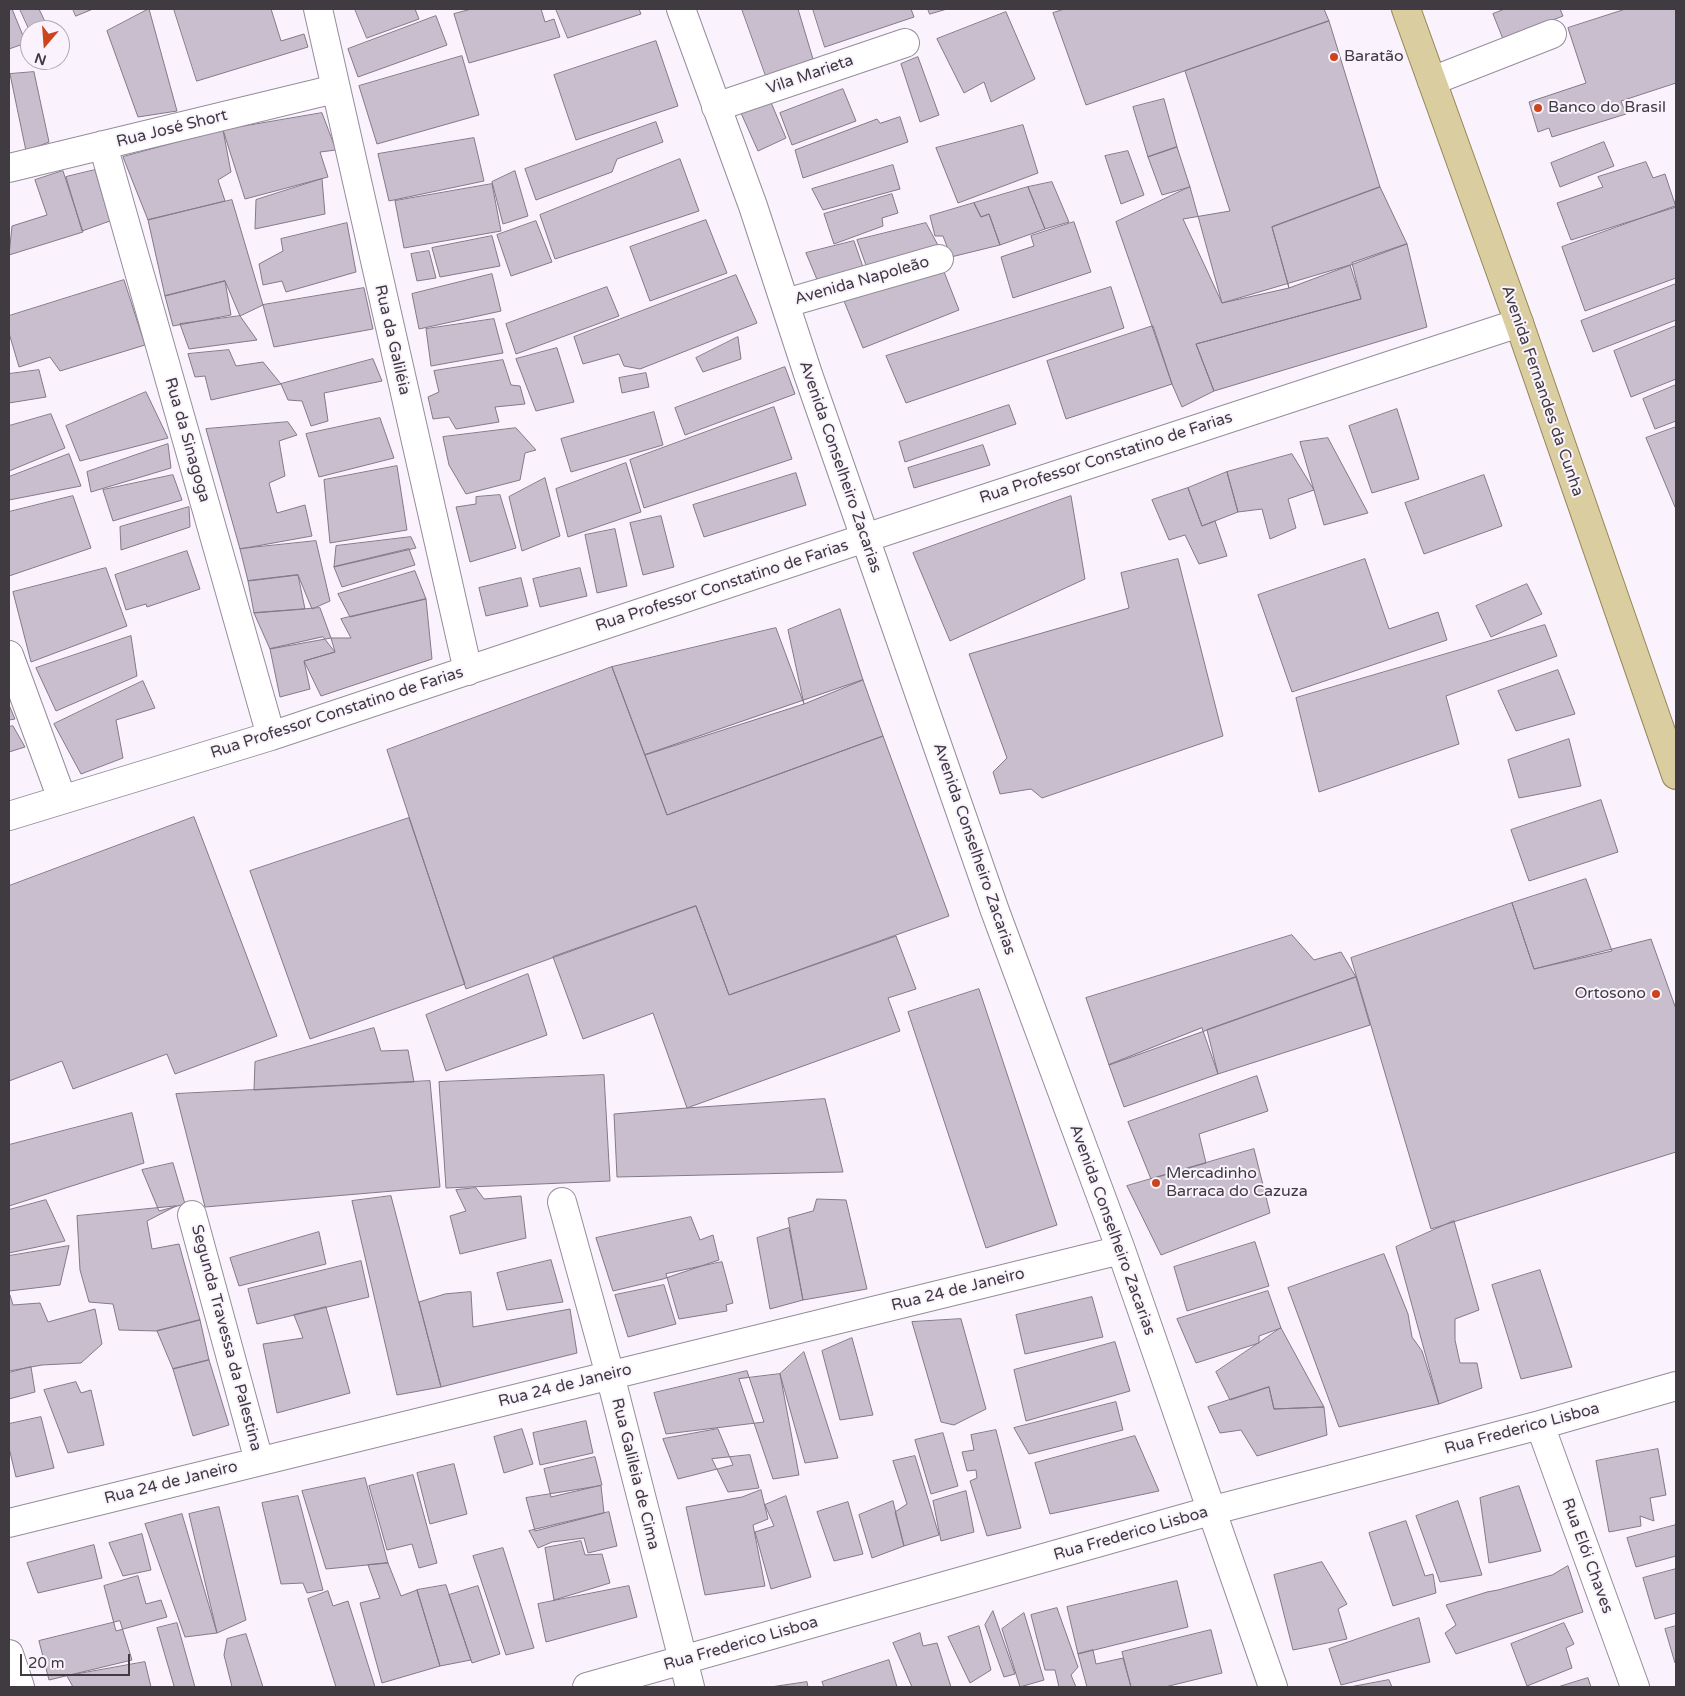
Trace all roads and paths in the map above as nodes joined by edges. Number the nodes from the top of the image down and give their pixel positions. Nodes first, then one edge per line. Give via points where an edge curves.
1 (318, 9) edge
2 (681, 9) edge
3 (1406, 9) edge
4 (1552, 34) dead end
5 (905, 43) dead end
6 (1432, 81) junction
7 (335, 89) junction
8 (716, 106) junction
9 (103, 146) junction
10 (9, 168) edge
11 (939, 259) dead end
12 (786, 303) junction
13 (1519, 323) junction
14 (865, 538) junction
15 (9, 655) edge
16 (468, 671) junction
17 (1668, 726) edge
18 (271, 736) junction
19 (1676, 775) edge
20 (62, 799) junction
21 (9, 816) edge
22 (562, 1202) dead end
23 (192, 1216) dead end
24 (1121, 1250) junction
25 (610, 1376) junction
26 (1676, 1386) edge
27 (1540, 1425) junction
28 (259, 1461) junction
29 (1210, 1511) junction
30 (9, 1522) edge
31 (9, 1654) edge
32 (683, 1661) junction
33 (20, 1687) edge
34 (588, 1687) edge
35 (690, 1687) edge
36 (1273, 1687) edge
37 (1635, 1687) edge

1 - 7 street, Rua da Galiléia
2 - 8 street, Avenida Conselheiro Zacarias
3 - 6 main road, Avenida Fernandes da Cunha
4 - 6 street
5 - 8 street, Vila Marieta
6 - 13 main road, Avenida Fernandes da Cunha
7 - 9 street, Rua José Short
7 - 16 street, Rua da Galiléia
8 - 12 street, Avenida Conselheiro Zacarias
9 - 10 street, Rua José Short
9 - 18 street, Rua da Sinagoga
11 - 12 street, Avenida Napoleão
12 - 14 street, Avenida Conselheiro Zacarias
13 - 14 street, Rua Professor Constatino de Farias
13 - 17 main road, Avenida Fernandes da Cunha
14 - 16 street, Rua Professor Constatino de Farias
14 - 24 street, Avenida Conselheiro Zacarias via 995,911
15 - 20 street
16 - 18 street, Rua Professor Constatino de Farias
17 - 19 main road, Avenida Fernandes da Cunha
18 - 20 street, Rua Professor Constatino de Farias
20 - 21 street, Rua Professor Constatino de Farias
22 - 25 street, Rua Galileia de Cima
23 - 28 street, Segunda Travessa da Palestina
24 - 25 street, Rua 24 de Janeiro
24 - 29 street, Avenida Conselheiro Zacarias
25 - 28 street, Rua 24 de Janeiro
25 - 32 street, Rua Galileia de Cima
26 - 27 street, Rua Frederico Lisboa
27 - 29 street, Rua Frederico Lisboa
27 - 37 street, Rua Elói Chaves
28 - 30 street, Rua 24 de Janeiro
29 - 32 street, Rua Frederico Lisboa
29 - 36 street, Avenida Conselheiro Zacarias
31 - 33 street
32 - 34 street, Rua Frederico Lisboa
32 - 35 street, Rua Galileia de Cima

